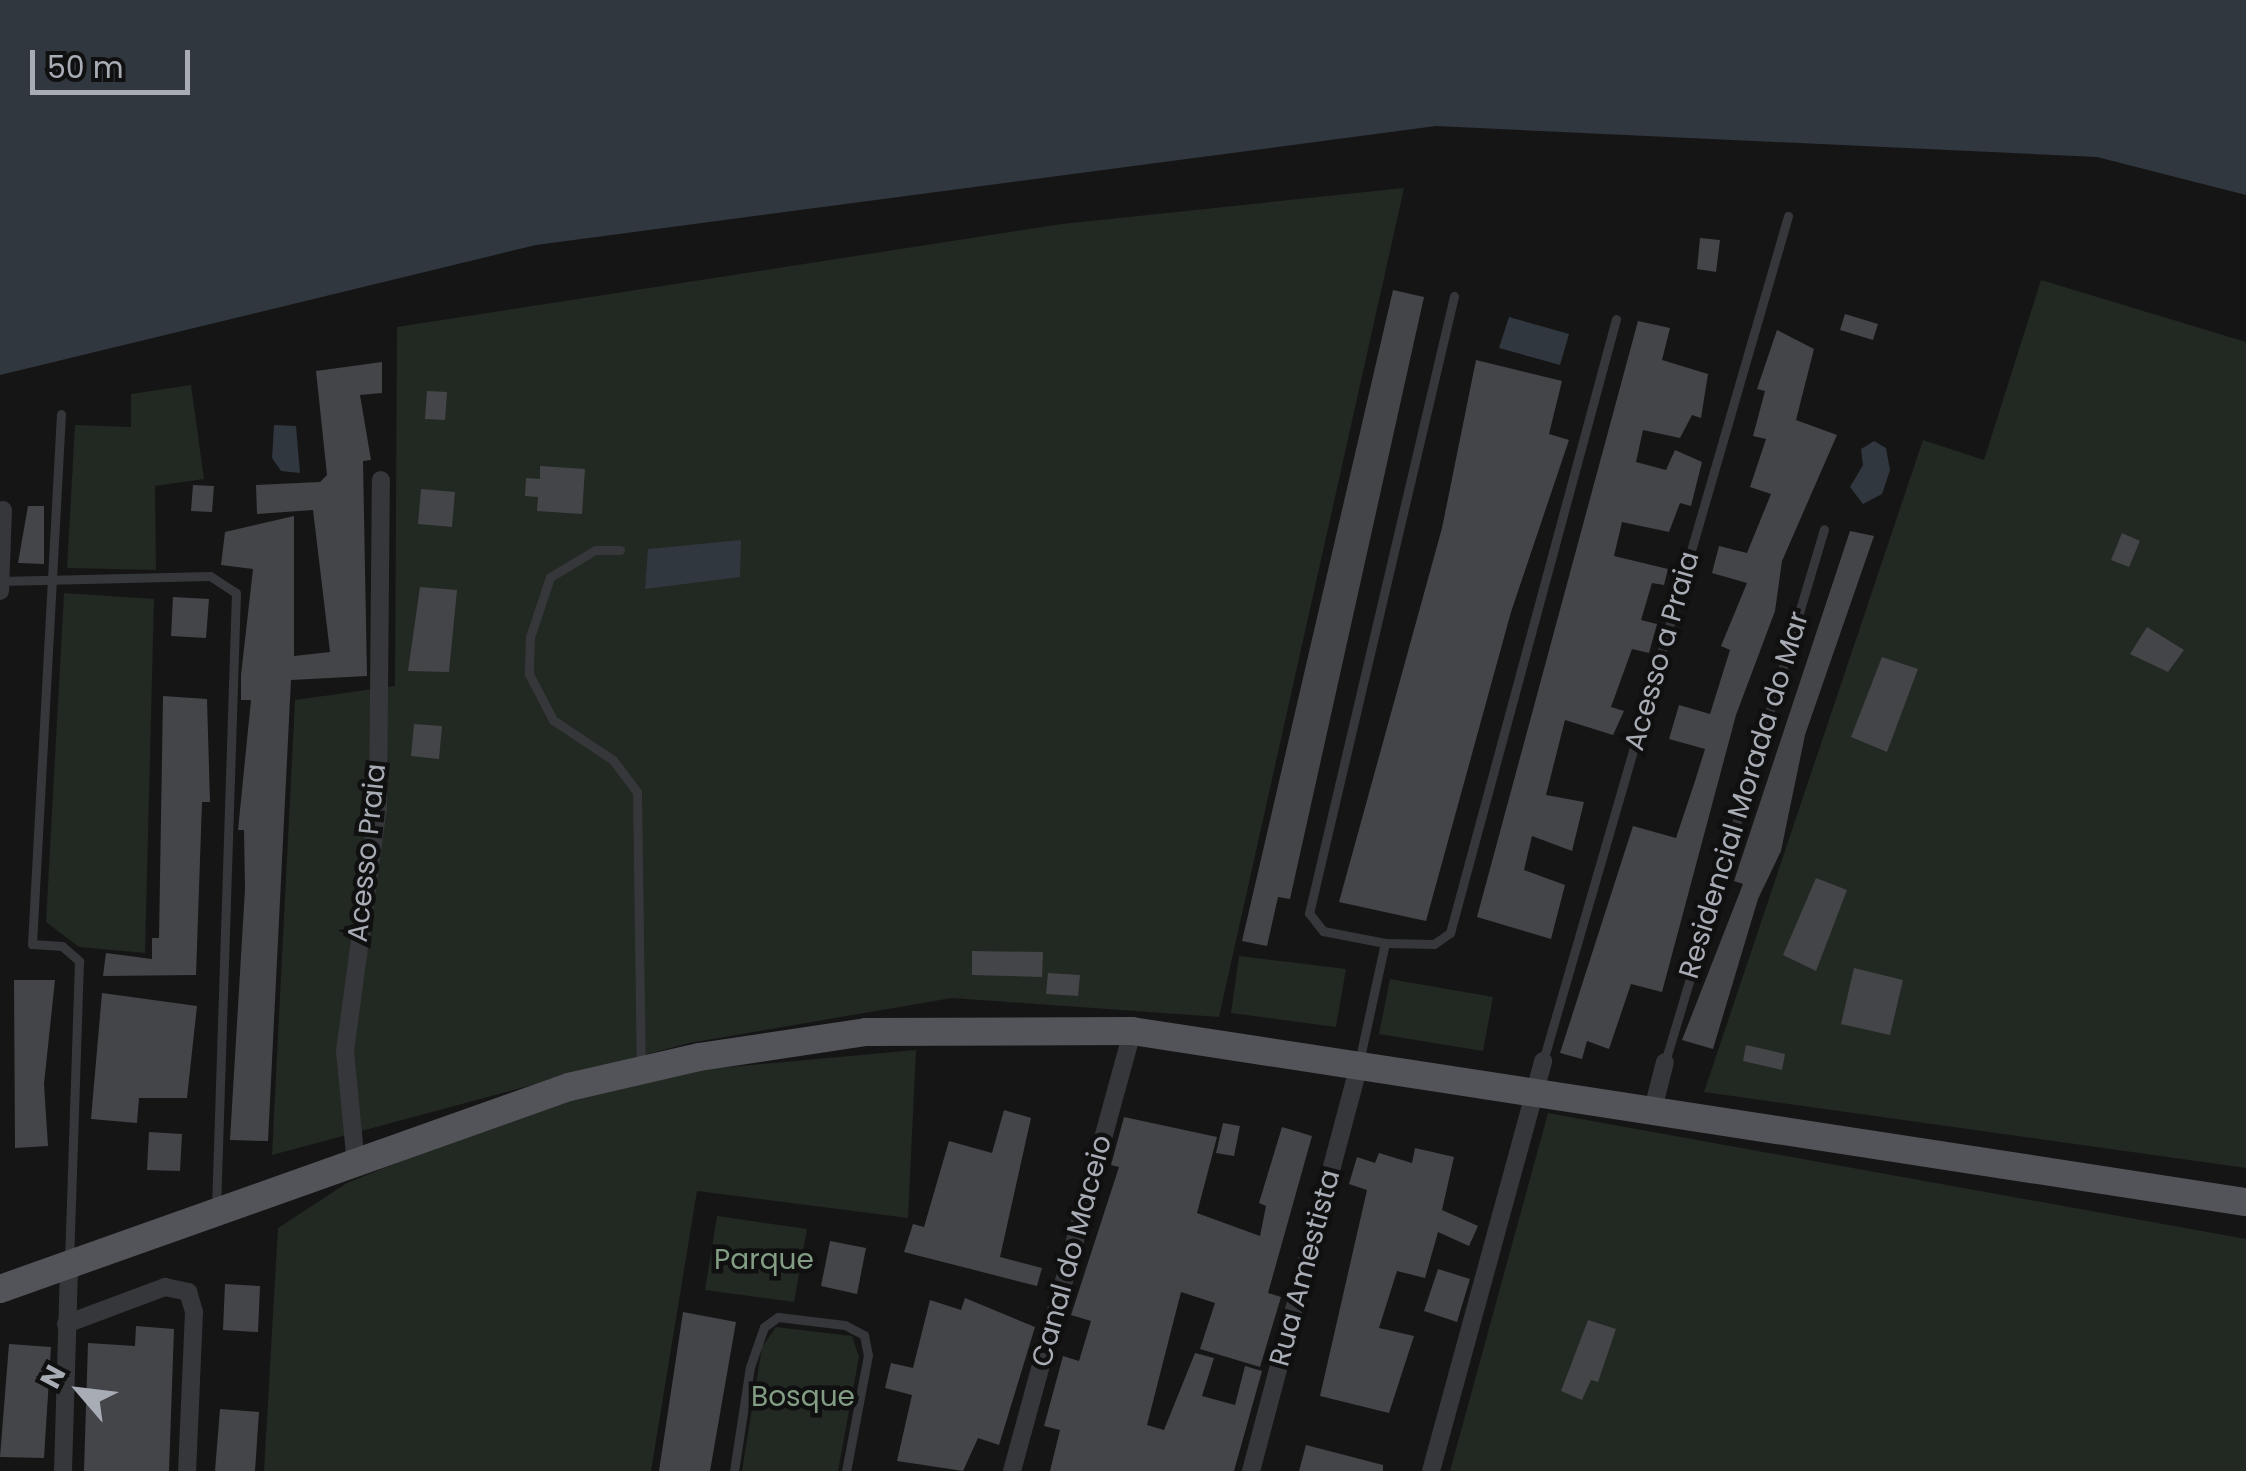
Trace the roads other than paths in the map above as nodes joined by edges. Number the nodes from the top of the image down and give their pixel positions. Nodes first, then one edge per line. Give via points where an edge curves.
1 (1788, 216) dead end
2 (1454, 296) dead end
3 (1616, 319) dead end
4 (61, 414) dead end
5 (381, 480) dead end
6 (3, 510) dead end
7 (1824, 528) dead end
8 (620, 550) dead end
9 (53, 579) junction
10 (0, 581) edge
11 (0, 591) edge
12 (1385, 943) junction
13 (1132, 1030) junction
14 (1664, 1062) joint
15 (1359, 1064) junction
16 (641, 1068) junction
17 (1541, 1074) junction
18 (1654, 1105) junction
19 (356, 1164) junction
20 (2246, 1202) edge
21 (216, 1213) junction
22 (68, 1264) junction
23 (0, 1289) edge
24 (66, 1324) junction
25 (63, 1471) edge
26 (188, 1471) edge
27 (734, 1471) edge
28 (846, 1471) edge
29 (1012, 1471) edge
30 (1251, 1471) edge
31 (1430, 1471) edge

1 - 17 lane, Acesso a Praia
2 - 12 lane via 1309,913 1323,931
3 - 12 lane via 1450,933 1434,944
4 - 9 lane
5 - 19 street, Acesso Praia via 378,808 345,1052
6 - 10 street
7 - 14 lane, Residencial Morada do Mar
8 - 16 lane via 594,550 550,577 530,638 529,674 554,720 614,760 637,792
9 - 10 lane
9 - 21 lane via 210,576 236,592
9 - 22 lane via 32,944 62,946 79,962
10 - 11 street
12 - 15 lane
13 - 15 main road
13 - 16 main road via 866,1032
13 - 29 street, Canal do Maceio
14 - 18 street
15 - 17 main road
15 - 30 street, Rua Amestista
16 - 19 main road
17 - 18 main road
17 - 31 street
18 - 20 main road
19 - 21 main road
21 - 22 main road
22 - 23 main road
22 - 24 street
24 - 25 street
24 - 26 street via 177,1286 194,1312
27 - 28 lane via 758,1341 778,1317 845,1324 864,1335 868,1355

